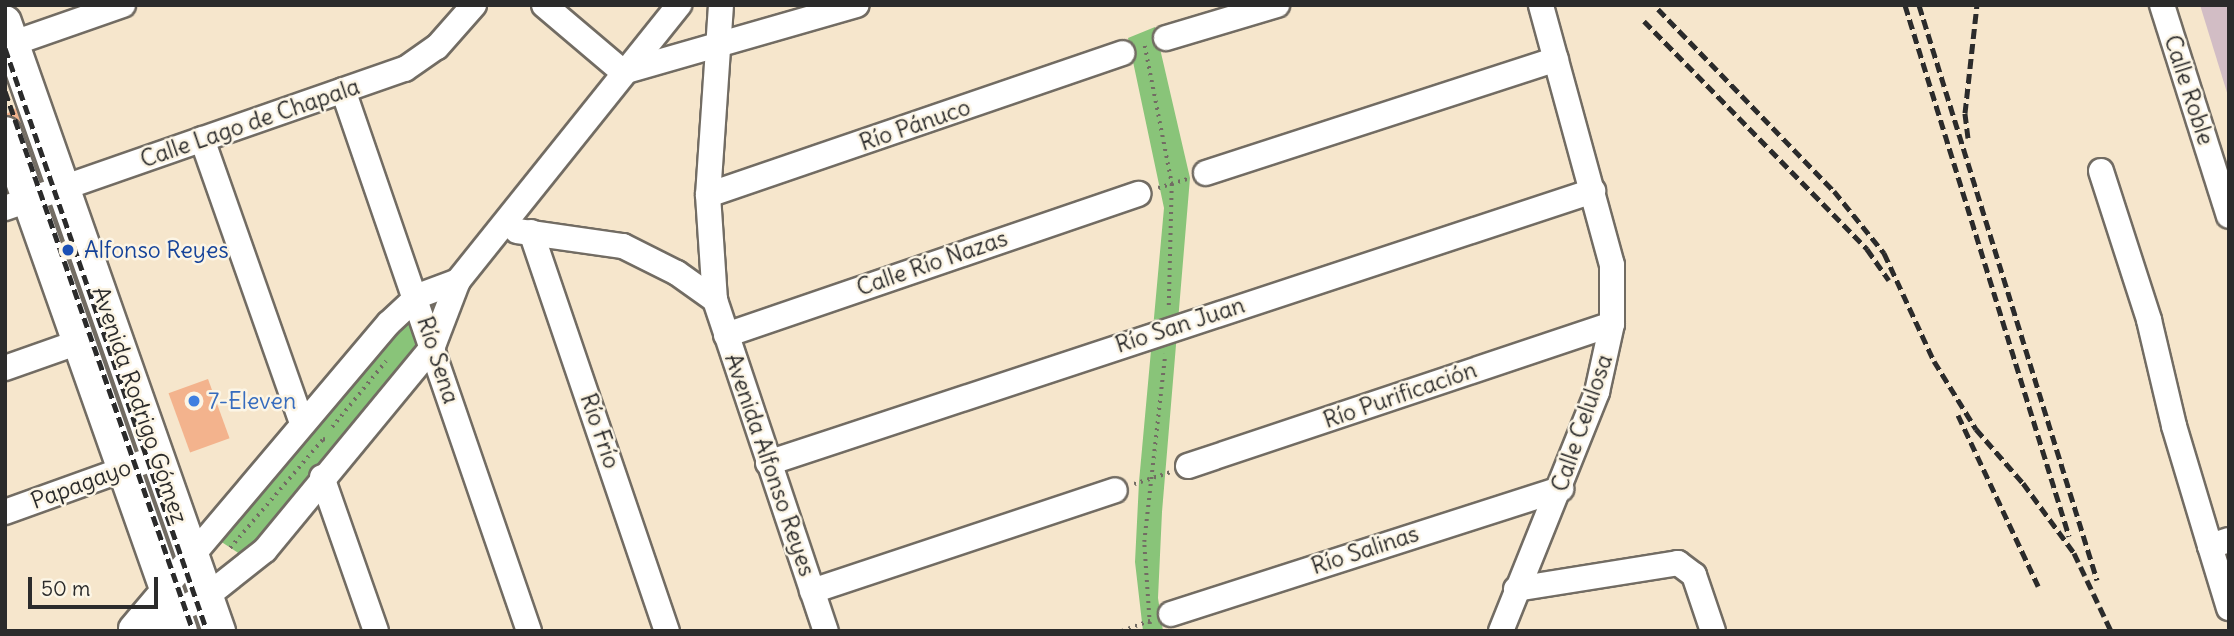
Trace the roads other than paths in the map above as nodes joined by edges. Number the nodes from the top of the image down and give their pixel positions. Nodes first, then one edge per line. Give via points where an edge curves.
1 (123, 5) edge
2 (474, 5) edge
3 (544, 5) edge
4 (680, 5) edge
5 (720, 5) edge
6 (857, 5) edge
7 (1277, 5) edge
8 (1541, 5) edge
9 (2162, 5) edge
10 (8, 37) edge
11 (1166, 38) road end
12 (715, 48) junction
13 (1122, 53) road end
14 (1556, 59) junction
15 (623, 72) junction
16 (343, 90) junction
17 (5, 133) edge
18 (202, 139) junction
19 (2101, 171) dead end
20 (1206, 173) road end
21 (65, 187) junction
22 (1593, 191) junction
23 (1139, 194) road end
24 (708, 195) junction
25 (17, 204) edge
26 (2229, 216) edge
27 (499, 228) junction
28 (531, 232) junction
29 (458, 281) junction
30 (418, 296) junction
31 (715, 300) junction
32 (1612, 324) junction
33 (726, 335) junction
34 (79, 342) junction
35 (433, 346) junction
36 (5, 368) edge
37 (309, 429) junction
38 (158, 457) junction
39 (768, 463) junction
40 (1188, 466) road end
41 (123, 469) junction
42 (313, 475) junction
43 (1561, 489) junction
44 (1115, 490) road end
45 (5, 512) edge
46 (2219, 543) edge
47 (193, 558) junction
48 (1516, 589) junction
49 (812, 591) junction
50 (207, 596) junction
51 (2229, 608) edge
52 (174, 612) edge
53 (1171, 614) road end
54 (128, 631) edge
55 (136, 631) edge
56 (219, 631) edge
57 (376, 631) edge
58 (529, 631) edge
59 (667, 631) edge
60 (826, 631) edge
61 (1501, 631) edge
62 (1713, 631) edge

1 - 10 street
2 - 16 street, Calle Lago de Chapala via 423,60
3 - 15 street
4 - 15 street
5 - 12 street, Avenida Alfonso Reyes
6 - 12 street
7 - 11 street
8 - 14 street, Calle Celulosa
9 - 26 street, Calle Roble
10 - 21 main road, Avenida Rodrigo Gómez
12 - 15 street
12 - 24 street, Avenida Alfonso Reyes
13 - 24 street, Río Pánuco
14 - 20 street
14 - 22 street, Calle Celulosa
15 - 27 street
16 - 18 street, Calle Lago de Chapala
16 - 30 street, Río Sena
17 - 25 main road, Avenida Rodrigo Gómez
18 - 21 street, Calle Lago de Chapala
18 - 37 street
19 - 46 street via 2149,320 2174,426
21 - 25 street, Calle Lago de Chapala
21 - 38 main road, Avenida Rodrigo Gómez
22 - 32 street, Calle Celulosa via 1612,265
22 - 39 street, Río San Juan
23 - 33 street, Calle Río Nazas
24 - 31 street, Avenida Alfonso Reyes
25 - 34 main road, Avenida Rodrigo Gómez
27 - 28 street
27 - 29 street
28 - 31 street via 623,246 677,273
28 - 59 street, Río Frío
29 - 30 street
29 - 35 street
30 - 35 street, Río Sena
30 - 37 street via 389,323
31 - 33 street, Avenida Alfonso Reyes
32 - 40 street, Río Purificación
32 - 43 street, Calle Celulosa via 1597,392
33 - 39 street, Avenida Alfonso Reyes
34 - 36 street
34 - 41 main road, Avenida Rodrigo Gómez
35 - 42 street
35 - 58 street, Río Sena
37 - 47 street
38 - 41 street, Papagayo
38 - 47 main road, Avenida Rodrigo Gómez
39 - 49 street, Avenida Alfonso Reyes
41 - 45 street, Papagayo
41 - 52 main road, Avenida Rodrigo Gómez
42 - 50 street via 265,550
42 - 57 street
43 - 48 street, Calle Celulosa
43 - 53 street, Río Salinas
44 - 49 street
46 - 51 street
47 - 50 main road, Avenida Rodrigo Gómez
47 - 52 street
48 - 61 street, Calle Celulosa
48 - 62 street via 1685,564 1694,575
49 - 60 street, Avenida Alfonso Reyes
50 - 52 street
50 - 56 main road, Avenida Rodrigo Gómez
52 - 54 street
52 - 55 street

